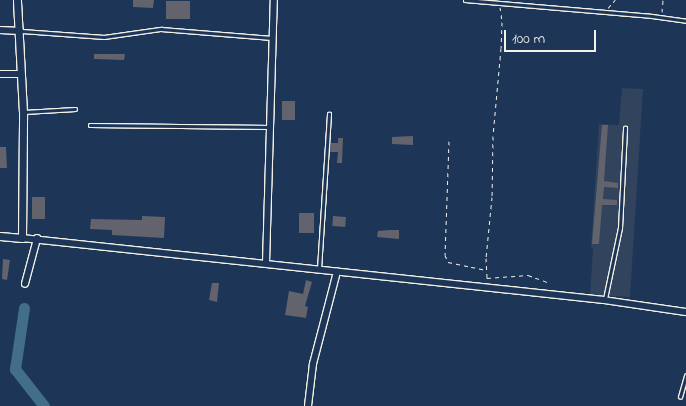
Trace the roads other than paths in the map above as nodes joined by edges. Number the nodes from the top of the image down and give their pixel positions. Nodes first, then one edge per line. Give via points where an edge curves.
1 (17, 0) edge
2 (274, 0) edge
3 (465, 0) edge
4 (686, 21) edge
5 (0, 30) edge
6 (20, 31) junction
7 (273, 38) junction
8 (0, 74) edge
9 (21, 74) junction
10 (74, 109) dead end
11 (23, 112) junction
12 (330, 114) dead end
13 (90, 125) dead end
14 (271, 127) junction
15 (625, 128) dead end
16 (0, 236) edge
17 (22, 238) junction
18 (37, 239) junction
19 (266, 263) junction
20 (318, 270) junction
21 (337, 272) junction
22 (25, 284) dead end
23 (604, 300) junction
24 (686, 312) edge
25 (686, 376) edge
26 (680, 397) dead end
27 (308, 406) edge

1 - 6 street
2 - 7 street
3 - 4 lane
5 - 6 street
6 - 7 lane via 104,38 161,29
6 - 9 street
7 - 14 street
8 - 9 street
9 - 11 street
10 - 11 lane
11 - 17 street
12 - 20 lane
13 - 14 lane
14 - 19 street
15 - 23 lane via 620,228
16 - 17 street
17 - 18 street
18 - 19 street
18 - 22 street
19 - 20 street
20 - 21 street
21 - 23 street
21 - 27 street via 313,364
23 - 24 street
25 - 26 lane

